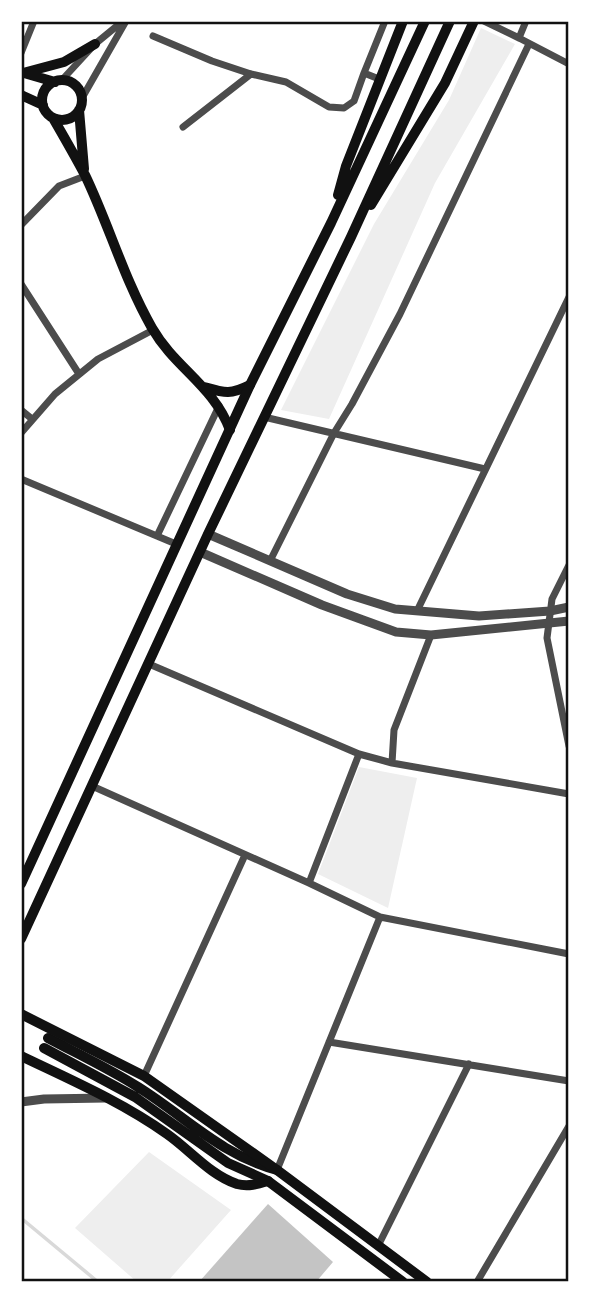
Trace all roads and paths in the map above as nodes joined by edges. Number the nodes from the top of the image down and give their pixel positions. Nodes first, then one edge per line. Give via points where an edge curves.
1 (34, 21) edge
2 (125, 21) edge
3 (385, 21) edge
4 (403, 21) edge
5 (425, 21) edge
6 (450, 21) edge
7 (474, 21) edge
8 (484, 21) edge
9 (526, 21) edge
10 (153, 36) dead end
11 (519, 38) junction
12 (96, 44) junction
13 (529, 44) junction
14 (21, 53) edge
15 (569, 65) edge
16 (22, 72) edge
17 (364, 73) junction
18 (251, 74) junction
19 (379, 79) junction
20 (58, 81) junction
21 (21, 95) edge
22 (80, 104) junction
23 (43, 105) junction
24 (53, 118) junction
25 (183, 127) dead end
26 (85, 176) junction
27 (331, 223) junction
28 (21, 225) edge
29 (351, 237) junction
30 (21, 284) edge
31 (569, 297) edge
32 (153, 330) junction
33 (79, 374) junction
34 (250, 385) junction
35 (204, 387) junction
36 (219, 405) junction
37 (21, 410) edge
38 (264, 417) junction
39 (32, 419) junction
40 (230, 430) junction
41 (21, 433) edge
42 (334, 433) junction
43 (485, 469) junction
44 (21, 479) edge
45 (208, 534) junction
46 (157, 536) junction
47 (176, 544) junction
48 (200, 552) junction
49 (270, 561) junction
50 (569, 565) edge
51 (569, 607) edge
52 (417, 611) junction
53 (551, 611) junction
54 (569, 621) edge
55 (548, 625) junction
56 (431, 635) junction
57 (149, 664) junction
58 (569, 746) edge
59 (359, 754) junction
60 (392, 762) junction
61 (92, 786) junction
62 (569, 794) edge
63 (245, 855) junction
64 (309, 883) junction
65 (21, 884) edge
66 (380, 917) junction
67 (21, 939) edge
68 (569, 954) edge
69 (21, 1014) edge
70 (35, 1021) junction
71 (21, 1026) edge
72 (329, 1042) junction
73 (21, 1056) edge
74 (469, 1064) junction
75 (144, 1076) junction
76 (569, 1081) edge
77 (107, 1098) junction
78 (21, 1102) edge
79 (569, 1126) edge
80 (277, 1170) junction
81 (268, 1181) junction
82 (378, 1246) junction
83 (403, 1282) edge
84 (427, 1282) edge
85 (477, 1282) edge

1 - 14 street
2 - 12 street
2 - 22 street
3 - 17 street
4 - 19 main road
5 - 27 main road
6 - 29 main road
7 - 29 main road via 445,83
8 - 11 street
9 - 11 street
10 - 18 street
11 - 13 street
12 - 16 main road via 64,62
12 - 20 street
13 - 15 street
13 - 42 street via 400,314
16 - 20 main road
17 - 18 street via 354,101 344,108 330,107 286,82
17 - 19 street
18 - 25 street
19 - 27 main road via 346,166
20 - 22 main road via 72,83 80,93
20 - 23 main road via 46,89
21 - 23 main road
22 - 24 main road via 71,118
22 - 26 main road
23 - 24 main road
24 - 26 main road
26 - 28 street via 59,186
26 - 32 main road
27 - 34 main road
29 - 38 main road
30 - 33 street
31 - 43 street
32 - 33 street
32 - 35 main road via 180,366
33 - 39 street
34 - 35 main road via 234,393
34 - 40 main road
35 - 36 main road
36 - 40 main road
36 - 46 street
37 - 39 street
38 - 42 street
38 - 45 main road
39 - 41 street
40 - 47 main road
42 - 43 street
42 - 49 street
43 - 52 street
44 - 46 street
45 - 48 main road
45 - 49 street
46 - 47 street
47 - 65 main road
48 - 56 street via 376,625
48 - 57 main road
49 - 52 street via 347,594
50 - 53 street
51 - 53 street
52 - 53 street via 479,616
53 - 55 street
54 - 55 street
55 - 56 street
55 - 58 street
56 - 60 street via 394,730
57 - 59 street
57 - 61 main road
59 - 60 street
59 - 64 street
60 - 62 street
61 - 63 street
61 - 67 main road
63 - 64 street
63 - 75 street
64 - 66 street
66 - 68 street
66 - 72 street
69 - 70 main road
70 - 71 main road
70 - 75 main road
72 - 74 street
72 - 80 street
73 - 77 main road
74 - 76 street
74 - 82 street
75 - 80 main road
77 - 78 street
77 - 81 main road via 237,1184
79 - 85 street
80 - 81 main road via 230,1153 138,1086 46,1043 135,1097 228,1163
80 - 82 main road
81 - 83 main road
82 - 84 main road

